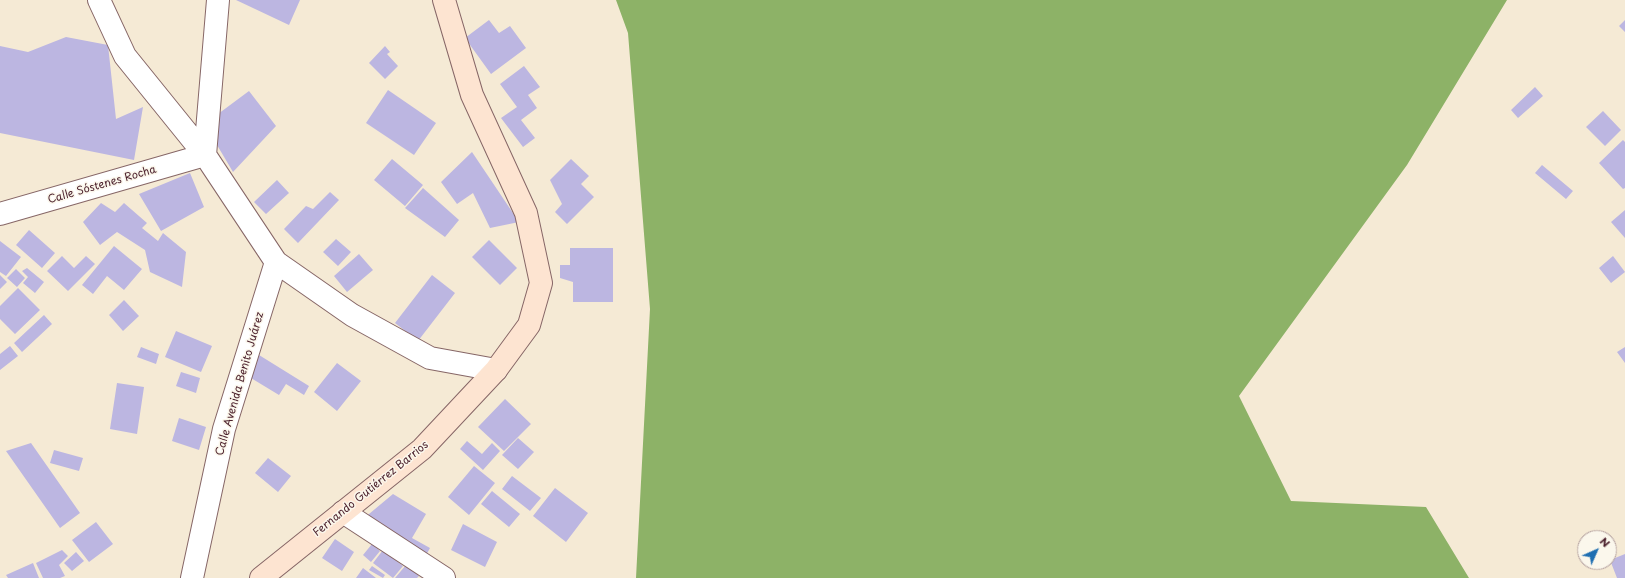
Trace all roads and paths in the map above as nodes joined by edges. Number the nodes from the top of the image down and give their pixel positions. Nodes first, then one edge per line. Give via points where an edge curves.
1 (99, 0) edge
2 (218, 0) edge
3 (444, 0) edge
4 (204, 155) junction
5 (0, 214) edge
6 (276, 262) junction
7 (496, 370) junction
8 (343, 512) junction
9 (192, 578) edge
10 (261, 578) edge
11 (444, 578) edge

1 - 4 street via 125,56
2 - 4 street
3 - 7 main road, Fernando Gutiérrez Barrios via 472,95 526,213 541,283 529,325
4 - 5 street, Calle Sóstenes Rocha
4 - 6 street
6 - 7 street via 352,315 430,358
6 - 9 street, Calle Avenida Benito Juárez via 224,429
7 - 8 main road, Fernando Gutiérrez Barrios via 422,449
8 - 10 main road, Fernando Gutiérrez Barrios
8 - 11 street

